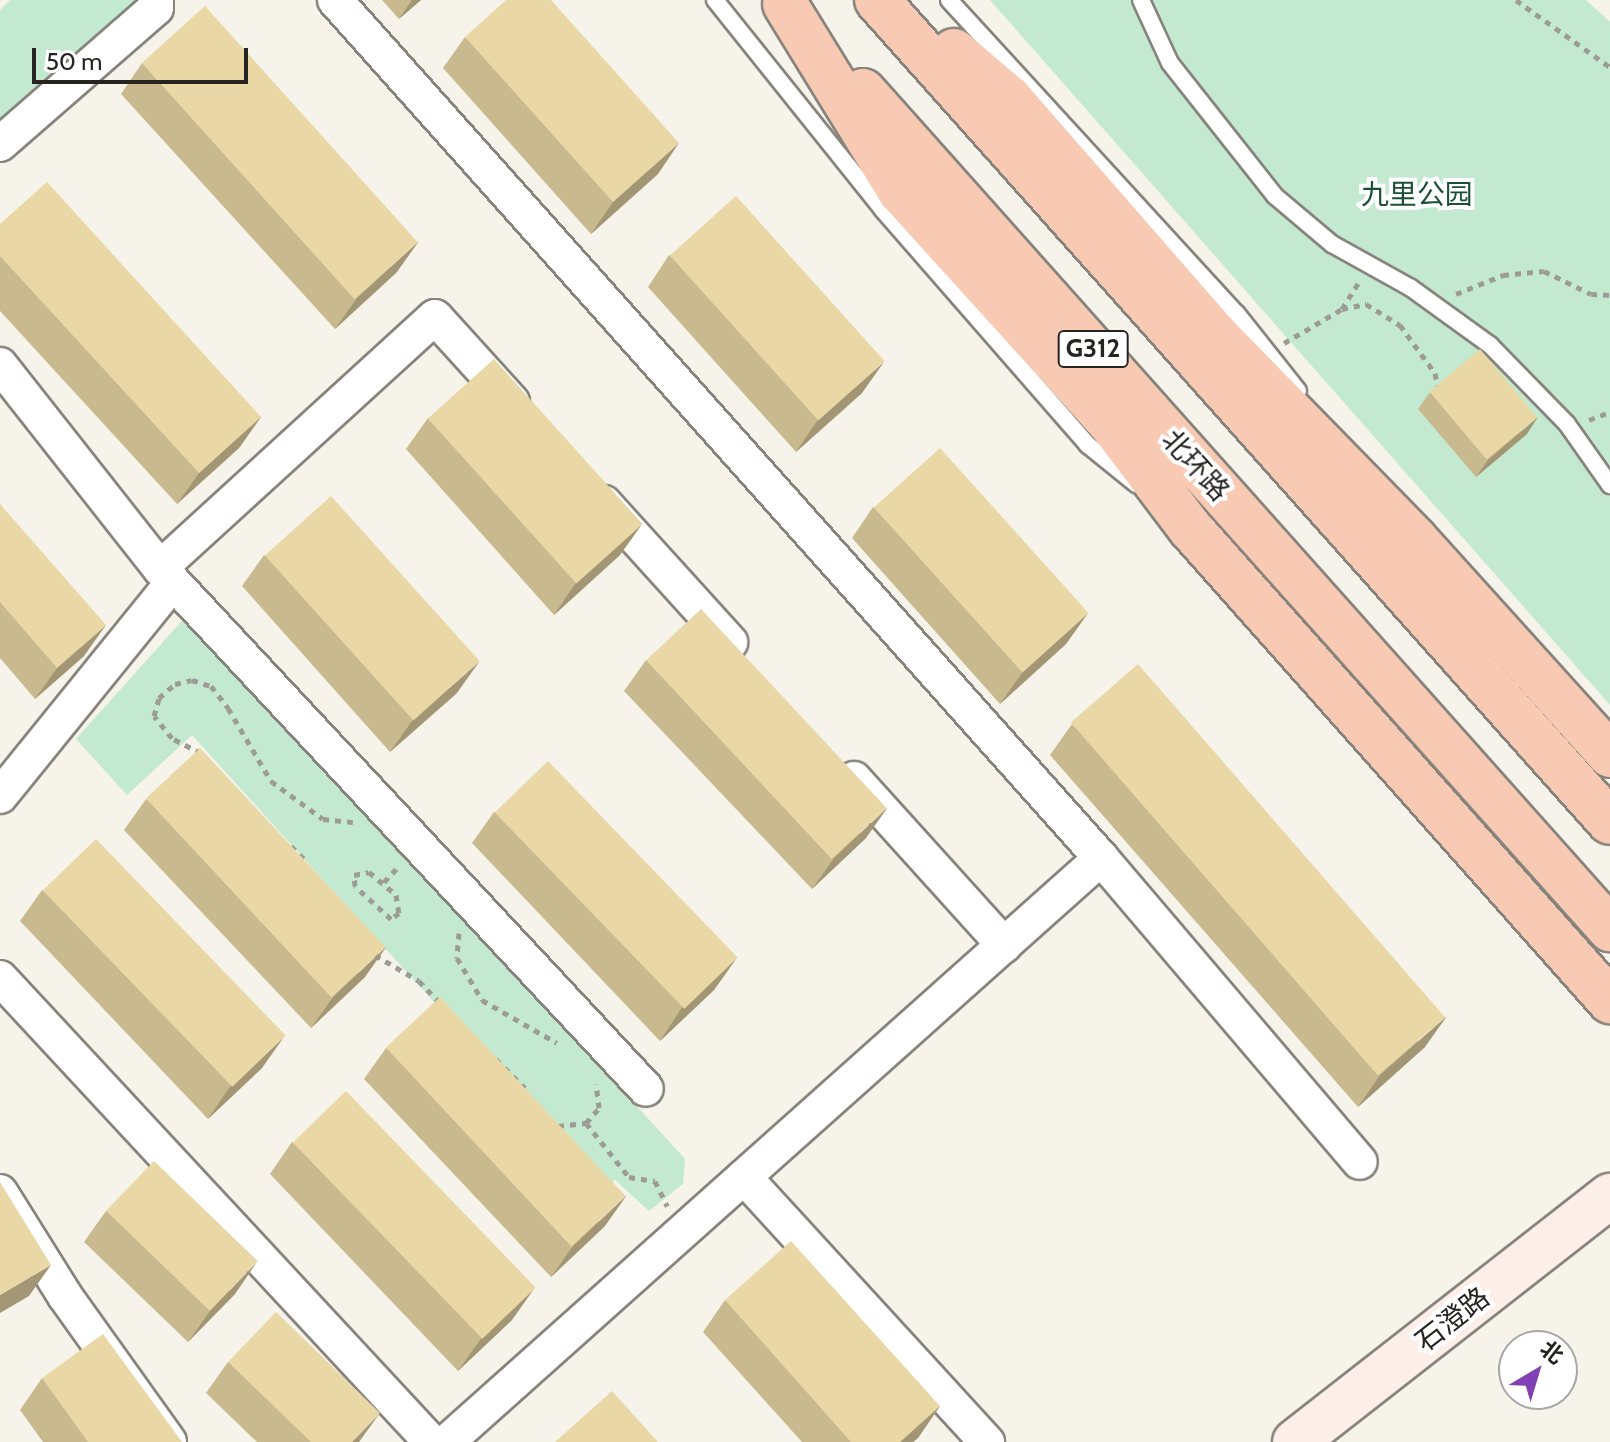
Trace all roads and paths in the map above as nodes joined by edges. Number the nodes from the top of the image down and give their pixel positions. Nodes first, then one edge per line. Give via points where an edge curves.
1 (156, 0) edge
2 (335, 0) edge
3 (715, 0) edge
4 (877, 0) edge
5 (895, 0) edge
6 (949, 0) edge
7 (1141, 0) edge
8 (1516, 0) edge
9 (783, 2) edge
10 (1610, 67) edge
11 (0, 144) edge
12 (1368, 264) junction
13 (1610, 295) edge
14 (1437, 306) junction
15 (1342, 309) junction
16 (1266, 350) junction
17 (0, 365) edge
18 (1439, 390) edge
19 (532, 423) edge
20 (586, 483) edge
21 (1610, 485) edge
22 (1190, 528) junction
23 (1415, 539) junction
24 (166, 575) junction
25 (757, 672) edge
26 (832, 755) edge
27 (1610, 755) edge
28 (207, 763) edge
29 (0, 796) edge
30 (382, 808) junction
31 (1610, 822) edge
32 (277, 838) edge
33 (1101, 858) junction
34 (369, 872) joint
35 (313, 876) edge
36 (462, 896) junction
37 (1610, 929) edge
38 (1004, 945) junction
39 (364, 947) edge
40 (0, 978) edge
41 (1610, 1001) edge
42 (444, 1010) edge
43 (568, 1052) dead end
44 (491, 1057) edge
45 (591, 1073) dead end
46 (646, 1089) dead end
47 (530, 1098) edge
48 (546, 1123) edge
49 (586, 1123) junction
50 (1360, 1162) dead end
51 (744, 1177) junction
52 (0, 1192) edge
53 (1610, 1196) edge
54 (681, 1233) junction
55 (169, 1442) edge
56 (431, 1442) edge
57 (447, 1442) edge
58 (987, 1442) edge
59 (1295, 1442) edge

1 - 11 street via 156,8
2 - 33 street
3 - 22 lane, 北环路 via 883,210 1088,445
4 - 31 highway, G312
5 - 23 highway via 1010,99 1216,335
6 - 16 lane
7 - 12 lane via 1170,63 1275,196 1332,244
8 - 10 path
9 - 22 highway via 900,191 1113,426
9 - 37 highway, 北环路 / G312
12 - 14 lane
12 - 15 path
13 - 14 path via 1591,294 1544,271 1503,275 1467,287
14 - 21 lane via 1490,345 1567,424
15 - 16 path via 1304,335
15 - 18 path via 1366,304 1400,325 1435,373
16 - 23 lane
17 - 24 street
19 - 24 street via 435,317
20 - 25 street
22 - 41 highway
23 - 27 highway
24 - 29 street
24 - 30 street
26 - 38 street
28 - 30 path via 201,753 172,738 154,716 159,698 175,684 192,680 211,686 271,781 301,806 323,819 352,822 369,819
30 - 36 street
32 - 35 path via 302,852
33 - 38 street
33 - 50 street
34 - 34 path via 396,895 399,913 391,919 355,886 354,875
36 - 43 path via 457,958 482,1000 496,1013 538,1028
36 - 46 street
38 - 51 street
39 - 42 path via 419,981
40 - 56 street
44 - 47 path via 520,1078
45 - 49 path via 599,1108
48 - 49 path via 569,1129
49 - 54 path via 629,1177 655,1181
51 - 54 street
51 - 58 street
52 - 55 street via 65,1296
53 - 59 street, 石澄路
54 - 57 street

